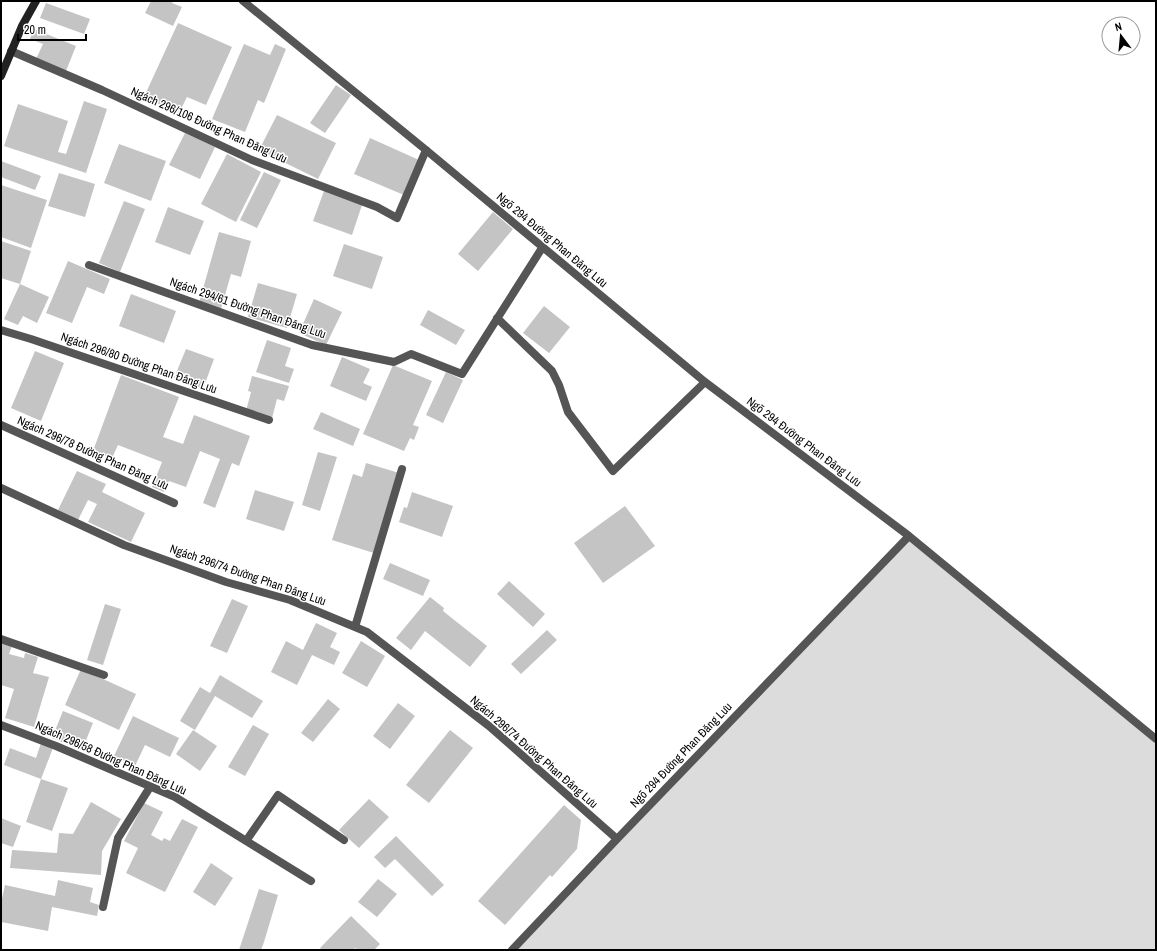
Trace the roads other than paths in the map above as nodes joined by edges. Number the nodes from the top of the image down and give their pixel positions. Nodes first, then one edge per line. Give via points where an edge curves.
1 (36, 1) edge
2 (243, 1) edge
3 (11, 51) junction
4 (1, 76) edge
5 (426, 150) junction
6 (542, 248) junction
7 (89, 265) dead end
8 (497, 318) junction
9 (1, 330) edge
10 (705, 382) junction
11 (269, 420) dead end
12 (1, 425) edge
13 (402, 469) dead end
14 (1, 488) edge
15 (174, 503) dead end
16 (909, 536) junction
17 (356, 627) junction
18 (1, 639) edge
19 (104, 675) dead end
20 (1, 724) edge
21 (1156, 739) edge
22 (150, 787) junction
23 (617, 839) junction
24 (344, 840) dead end
25 (246, 841) junction
26 (311, 881) dead end
27 (103, 907) dead end
28 (512, 950) edge

1 - 3 street
2 - 5 street, Ngõ 294 Đường Phan Đăng Lưu
3 - 4 street
3 - 5 street, Ngách 296/106 Đường Phan Đăng Lưu via 252,160 377,207 397,218
5 - 6 street, Ngõ 294 Đường Phan Đăng Lưu
6 - 8 street, Ngách 294/61 Đường Phan Đăng Lưu
6 - 10 street, Ngõ 294 Đường Phan Đăng Lưu
7 - 8 street, Ngách 294/61 Đường Phan Đăng Lưu via 312,345 394,362 411,354 462,374
8 - 10 street via 552,371 568,412 613,471
9 - 11 street, Ngách 296/80 Đường Phan Đăng Lưu
10 - 16 street, Ngõ 294 Đường Phan Đăng Lưu
12 - 15 street, Ngách 296/78 Đường Phan Đăng Lưu
13 - 17 street
14 - 17 street, Ngách 296/74 Đường Phan Đăng Lưu via 124,545 226,582 290,600
16 - 21 street
16 - 23 street, Ngõ 294 Đường Phan Đăng Lưu
17 - 23 street, Ngách 296/74 Đường Phan Đăng Lưu via 367,632 489,726
18 - 19 street
20 - 22 street, Ngách 296/58 Đường Phan Đăng Lưu
22 - 25 street, Ngách 296/58 Đường Phan Đăng Lưu via 174,798
22 - 27 street via 118,838
23 - 28 street, Ngõ 294 Đường Phan Đăng Lưu
24 - 25 street via 278,795
25 - 26 street, Ngách 296/58 Đường Phan Đăng Lưu

